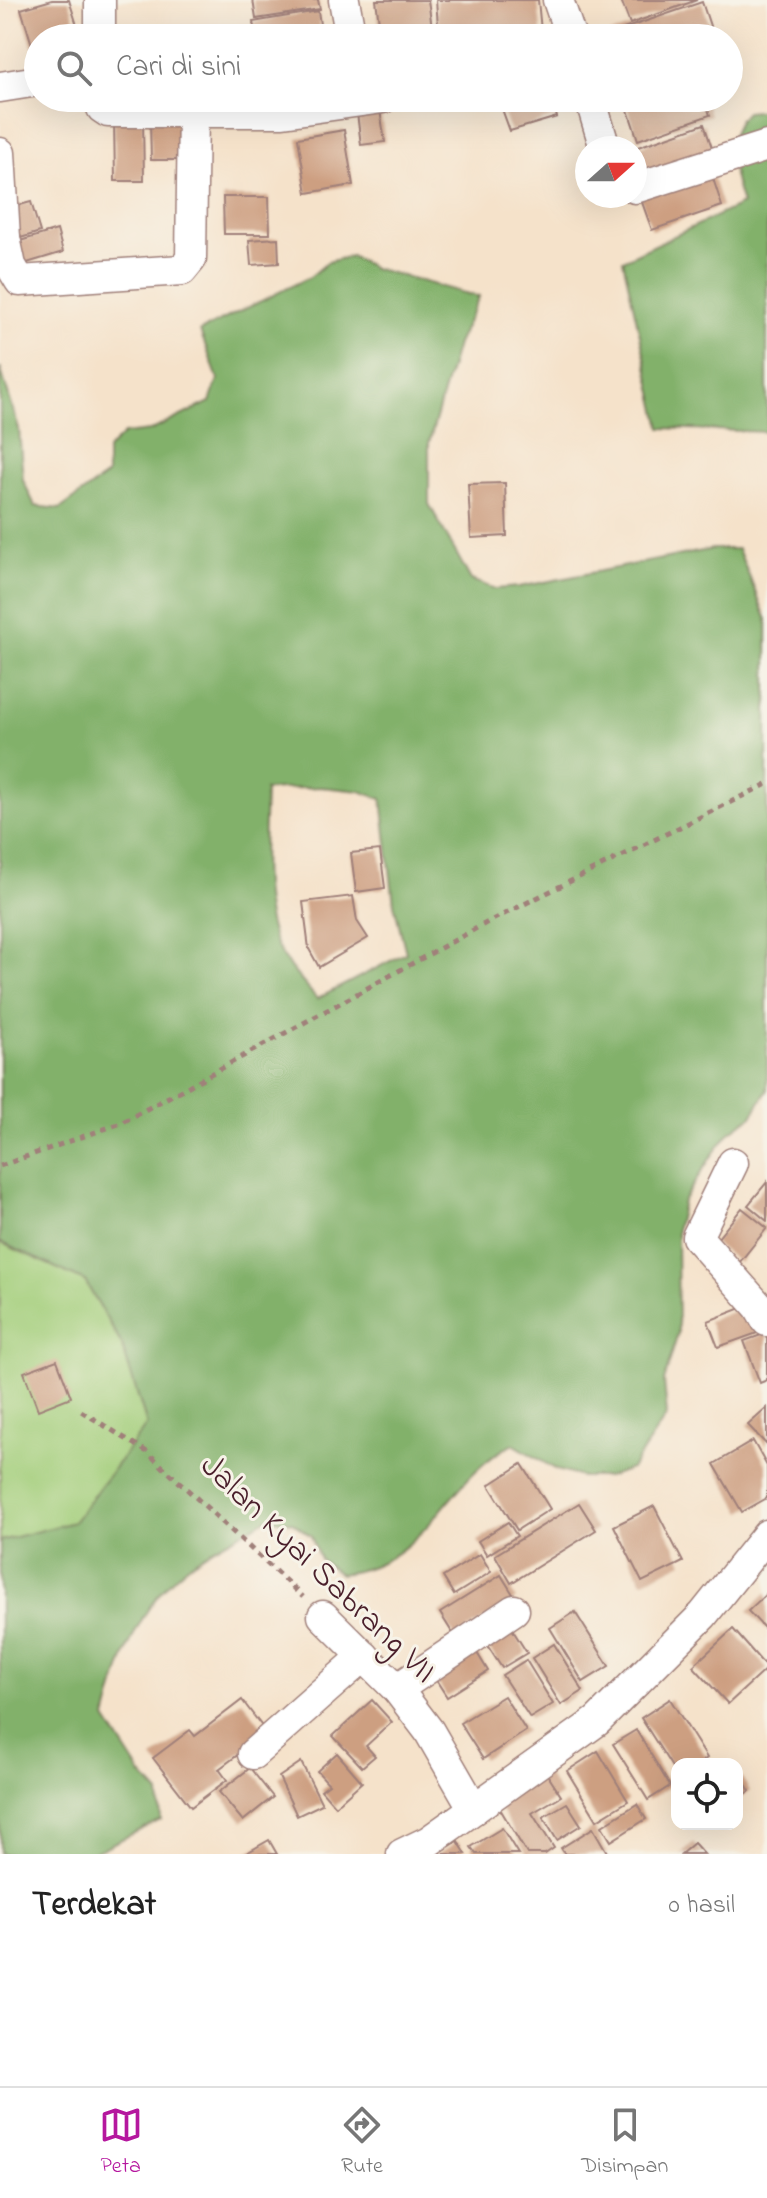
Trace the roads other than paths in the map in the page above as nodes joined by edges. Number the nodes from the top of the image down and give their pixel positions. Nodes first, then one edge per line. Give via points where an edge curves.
1 (100, 0) edge
2 (344, 0) edge
3 (558, 0) edge
4 (100, 24) edge
5 (348, 24) edge
6 (566, 24) edge
7 (24, 83) edge
8 (0, 87) edge
9 (193, 112) edge
10 (594, 112) edge
11 (601, 136) edge
12 (767, 146) edge
13 (0, 153) edge
14 (647, 184) edge
15 (2, 238) edge
16 (733, 1163) dead end
17 (767, 1321) edge
18 (767, 1535) edge
19 (514, 1610) dead end
20 (323, 1616) road end
21 (364, 1656) junction
22 (397, 1689) junction
23 (253, 1754) dead end
24 (474, 1809) junction
25 (402, 1854) edge

1 - 4 street
2 - 5 street
3 - 6 street
7 - 8 street
9 - 15 street via 191,259 182,270 20,281
10 - 11 street
12 - 14 street
13 - 15 street
16 - 17 street via 697,1237
18 - 24 street via 703,1615 597,1721
19 - 22 street
20 - 21 street, Jalan Kyai Sabrang VII
21 - 22 street, Jalan Kyai Sabrang VII
21 - 23 street
22 - 24 street, Jalan Kyai Sabrang VII via 429,1731
24 - 25 street

